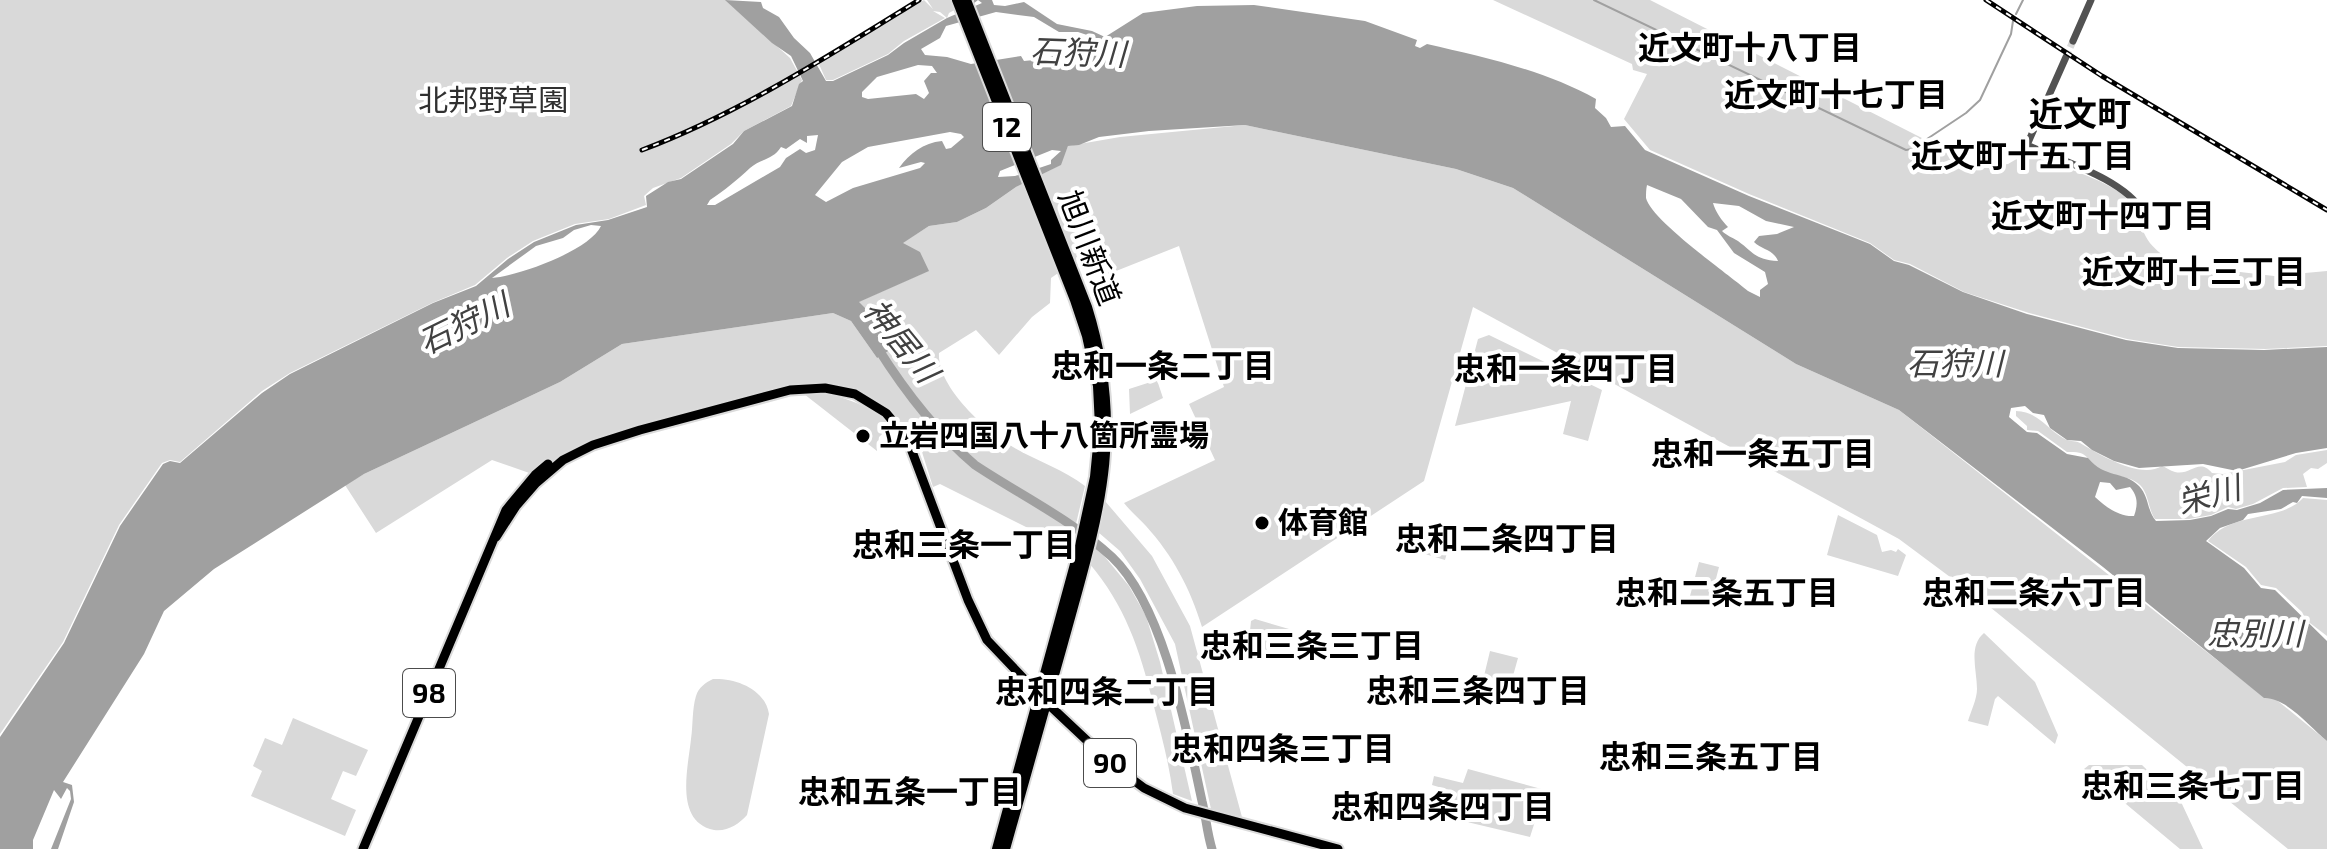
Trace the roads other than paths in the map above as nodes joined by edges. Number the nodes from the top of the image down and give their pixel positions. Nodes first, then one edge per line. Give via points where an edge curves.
1 (957, 0) edge
2 (966, 0) edge
3 (2091, 0) edge
4 (2073, 41) tunnel mouth
5 (2066, 57) tunnel mouth
6 (2143, 212) dead end
7 (1061, 252) junction
8 (1043, 699) junction
9 (363, 849) edge
10 (997, 849) edge
11 (1005, 849) edge
12 (1338, 849) edge

1 - 7 highway, 旭川新道 / 12
2 - 7 highway, 旭川新道 / 12
3 - 4 street
5 - 6 street via 2027,145 2119,187
7 - 8 highway, 旭川新道 / 12 via 1095,333 1108,423 1106,462
8 - 9 main road, 98 via 987,640 899,425 871,402 841,390 807,388 582,444 535,475 502,518
8 - 10 highway, 旭川新道 / 12
8 - 11 highway, 旭川新道 / 12
8 - 12 main road, 90 via 1128,777 1156,795 1185,808

